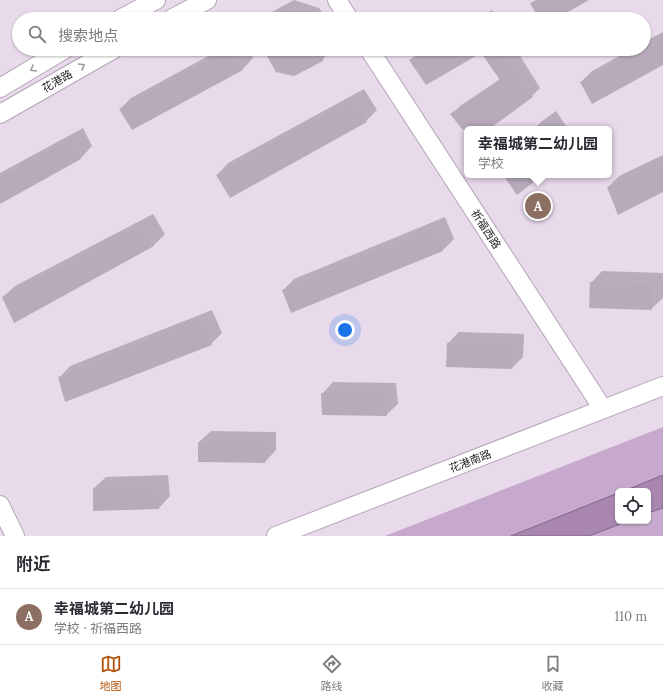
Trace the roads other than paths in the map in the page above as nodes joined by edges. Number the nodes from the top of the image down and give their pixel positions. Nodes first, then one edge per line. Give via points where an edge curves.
1 (156, 0) edge
2 (207, 0) edge
3 (337, 0) edge
4 (133, 12) edge
5 (184, 12) edge
6 (345, 12) edge
7 (53, 56) edge
8 (102, 56) edge
9 (374, 56) edge
10 (0, 88) edge
11 (0, 114) edge
12 (663, 386) edge
13 (603, 409) junction
14 (0, 505) edge
15 (15, 536) edge
16 (276, 536) edge

1 - 4 street
2 - 5 street
3 - 6 street
7 -> 10 street, 花港路
11 -> 8 street, 花港路
9 - 13 street, 祈福西路
12 - 13 street, 花港南路
13 - 16 street, 花港南路
14 - 15 street

